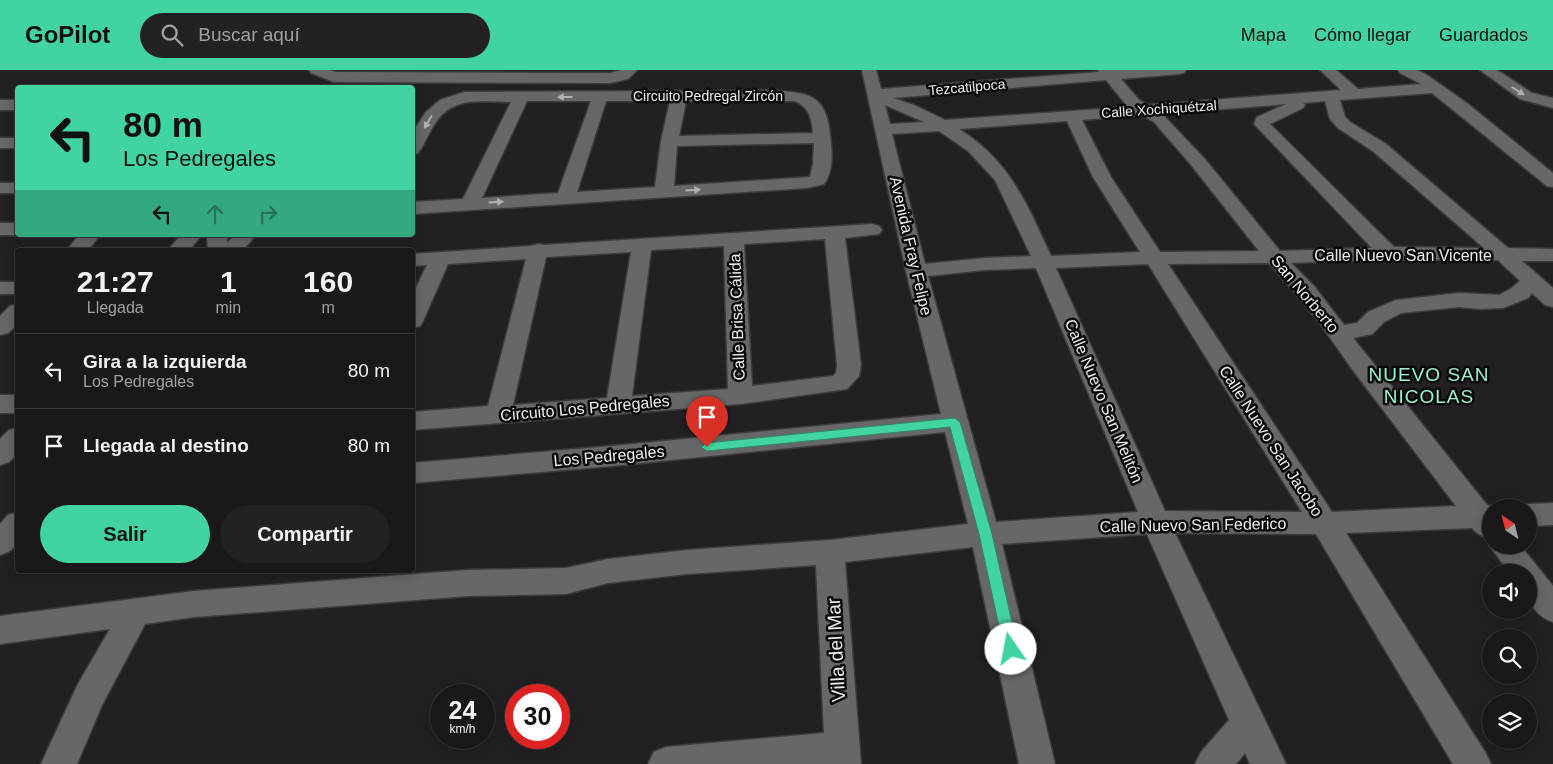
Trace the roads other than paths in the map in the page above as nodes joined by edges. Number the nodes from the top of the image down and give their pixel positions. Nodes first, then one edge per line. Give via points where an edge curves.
1 (316, 70) edge
2 (630, 70) edge
3 (869, 70) edge
4 (1179, 70) edge
5 (1327, 70) edge
6 (1405, 70) edge
7 (1513, 70) edge
8 (1489, 71) edge
9 (1107, 73) edge
10 (333, 78) edge
11 (366, 78) edge
12 (1435, 88) junction
13 (1353, 93) junction
14 (1331, 95) junction
15 (679, 96) junction
16 (876, 96) junction
17 (1312, 96) junction
18 (521, 97) junction
19 (600, 97) junction
20 (10, 99) edge
21 (1553, 103) edge
22 (0, 105) edge
23 (1146, 110) junction
24 (1072, 116) junction
25 (944, 126) junction
26 (883, 130) junction
27 (822, 138) junction
28 (670, 141) junction
29 (0, 143) edge
30 (15, 143) edge
31 (415, 144) edge
32 (1553, 182) edge
33 (0, 188) edge
34 (15, 188) edge
35 (664, 192) junction
36 (566, 197) junction
37 (470, 204) junction
38 (415, 208) edge
39 (0, 229) edge
40 (15, 230) edge
41 (872, 230) dead end
42 (834, 231) junction
43 (88, 237) edge
44 (190, 237) edge
45 (244, 237) edge
46 (734, 238) junction
47 (642, 244) junction
48 (78, 248) edge
49 (180, 248) edge
50 (234, 248) edge
51 (538, 250) junction
52 (1390, 253) junction
53 (1504, 255) junction
54 (1553, 255) edge
55 (441, 257) junction
56 (1274, 257) junction
57 (1154, 258) junction
58 (415, 260) edge
59 (1044, 262) junction
60 (916, 271) junction
61 (1532, 281) junction
62 (0, 288) edge
63 (15, 288) edge
64 (1553, 300) edge
65 (15, 314) edge
66 (415, 314) edge
67 (0, 328) edge
68 (1338, 333) junction
69 (740, 396) junction
70 (0, 404) edge
71 (15, 404) edge
72 (618, 405) junction
73 (498, 415) junction
74 (415, 421) edge
75 (954, 422) junction
76 (15, 440) edge
77 (0, 455) edge
78 (415, 473) edge
79 (1553, 514) edge
80 (1482, 515) edge
81 (1538, 515) edge
82 (1482, 521) edge
83 (1156, 522) junction
84 (1324, 523) junction
85 (15, 526) edge
86 (985, 534) junction
87 (0, 543) edge
88 (830, 552) junction
89 (1511, 554) edge
90 (1519, 564) edge
91 (1537, 588) edge
92 (1553, 609) edge
93 (135, 613) junction
94 (0, 630) edge
95 (1248, 724) junction
96 (843, 756) edge
97 (59, 764) edge
98 (666, 764) edge
99 (1037, 764) edge
100 (1213, 764) edge
101 (1268, 764) edge
102 (1473, 764) edge

1 - 10 street
2 - 11 street via 623,76 610,78
3 - 16 street, Avenida Fray Felipe
4 - 9 street, Tezcatilpoca
5 - 13 street
6 - 12 street
7 - 8 street
8 -> 21 street via 1526,96
9 - 16 street, Tezcatilpoca
9 - 23 street, San Norberto via 1133,103
10 - 11 street
12 - 13 street, Calle Xochiquétzal
12 - 32 street
13 - 14 street, Calle Xochiquétzal
14 - 17 street, Calle Xochiquétzal
14 - 53 street via 1335,112 1344,125 1380,148
15 - 19 street, Circuito Pedregal Zircón
15 - 27 street, Circuito Pedregal Zircón via 798,97 812,104 816,110
15 - 28 street
16 - 25 street, Calle Nuevo San Melitón
16 - 26 street, Avenida Fray Felipe
17 - 23 street, Calle Xochiquétzal
17 - 52 street via 1263,120 1262,124
19 -> 18 street, Circuito Pedregal Zircón
18 -> 31 street, Circuito Pedregal Zircón via 449,100 436,108
18 - 37 street
19 - 36 street
20 - 22 street
23 - 24 street, Calle Xochiquétzal
23 - 56 street, San Norberto via 1160,119 1186,148
24 - 25 street, Calle Xochiquétzal
24 - 57 street, Calle Nuevo San Jacobo via 1102,176
25 - 26 street, Calle Xochiquétzal
25 - 59 street, Calle Nuevo San Melitón via 997,169 1010,187
26 - 60 street, Avenida Fray Felipe
27 - 28 street
35 -> 27 street, Circuito Pedregal Zircón via 800,184 818,180 822,165
28 - 35 street
29 - 30 street
33 - 34 street
35 - 36 street, Circuito Pedregal Zircón
37 -> 36 street, Circuito Pedregal Zircón
37 - 38 street, Circuito Pedregal Zircón
39 - 40 street
41 - 42 street
42 - 46 street
42 - 69 street, Circuito Los Pedregales via 849,374 845,380 831,385
43 - 48 street
44 - 49 street
45 - 50 street
46 - 47 street
46 - 69 street, Calle Brisa Cálida
47 - 51 street
47 - 72 street
51 - 55 street
51 - 73 street
52 - 53 street, Calle Nuevo San Vicente
52 - 56 street, Calle Nuevo San Vicente
53 - 54 street, Calle Nuevo San Vicente
53 - 61 street
55 - 58 street
55 - 66 street
56 - 57 street, Calle Nuevo San Vicente
56 - 68 street, San Norberto via 1306,291
57 - 59 street, Calle Nuevo San Vicente
57 - 84 street, Calle Nuevo San Jacobo
59 - 60 street, Calle Nuevo San Vicente
59 - 83 street, Calle Nuevo San Melitón
60 - 75 street, Avenida Fray Felipe
61 - 64 street
61 - 68 street via 1520,293 1503,301 1459,300 1396,307 1376,317 1364,329
62 - 63 street
65 - 67 street
68 - 80 street, San Norberto
69 - 72 street, Circuito Los Pedregales
70 - 71 street
72 - 73 street, Circuito Los Pedregales
73 - 74 street, Circuito Los Pedregales
75 - 78 street, Los Pedregales
75 - 86 street, Avenida Fray Felipe
76 - 77 street
79 - 81 street
82 - 84 street, Calle Nuevo San Federico
83 - 84 street, Calle Nuevo San Federico
83 - 86 street, Calle Nuevo San Federico
83 - 95 street, Calle Nuevo San Melitón
84 - 102 street, Calle Nuevo San Jacobo
85 - 87 street
86 - 88 street, Calle Nuevo San Federico
86 - 99 street, Avenida Fray Felipe
88 - 93 street, Calle Nuevo San Federico via 687,562 566,581 468,582 194,604
88 - 96 street, Villa del Mar
89 - 90 street
91 - 92 street
93 - 94 street, Calle Nuevo San Federico
93 - 97 street via 90,696
95 - 100 street
95 - 101 street, Calle Nuevo San Melitón
96 - 98 street, Villa del Mar

